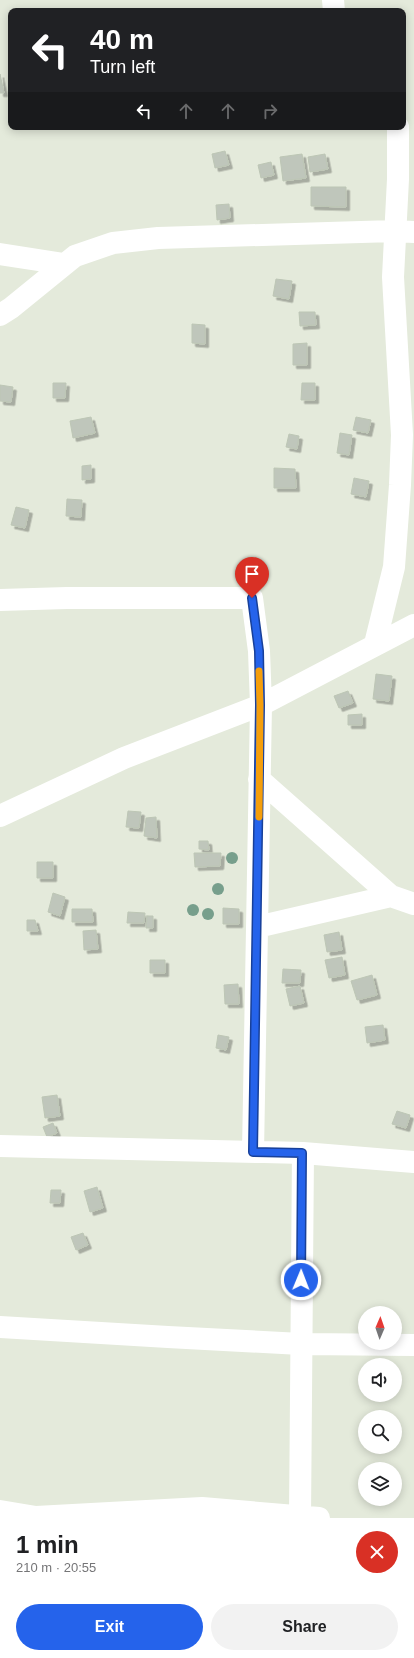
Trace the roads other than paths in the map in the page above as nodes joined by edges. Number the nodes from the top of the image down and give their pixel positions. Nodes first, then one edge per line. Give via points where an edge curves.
1 (398, 130) edge
2 (404, 231) edge
3 (0, 254) edge
4 (64, 264) junction
5 (0, 315) edge
6 (0, 600) edge
7 (414, 625) edge
8 (375, 644) junction
9 (260, 705) junction
10 (260, 779) junction
11 (0, 816) edge
12 (391, 896) junction
13 (414, 904) edge
14 (257, 927) junction
15 (0, 1146) edge
16 (253, 1152) junction
17 (302, 1153) junction
18 (414, 1162) edge
19 (0, 1327) edge
20 (301, 1344) junction
21 (414, 1345) edge
22 (0, 1511) edge
23 (307, 1518) edge

1 - 2 street via 398,179
2 - 4 street via 158,238 113,243 75,256
2 - 8 street via 394,299 402,435 400,485 394,566
3 - 4 street
4 - 5 street
6 - 9 street via 252,598 259,651
7 - 8 street
8 - 9 street
9 - 10 street
9 - 11 street via 124,758
10 - 12 street
10 - 14 street
12 - 13 street
12 - 14 street
14 - 16 street
15 - 16 street
16 - 17 street
17 - 18 street
17 - 20 street
19 - 20 street
20 - 21 street
20 - 23 street
22 - 23 street via 36,1517 202,1508

